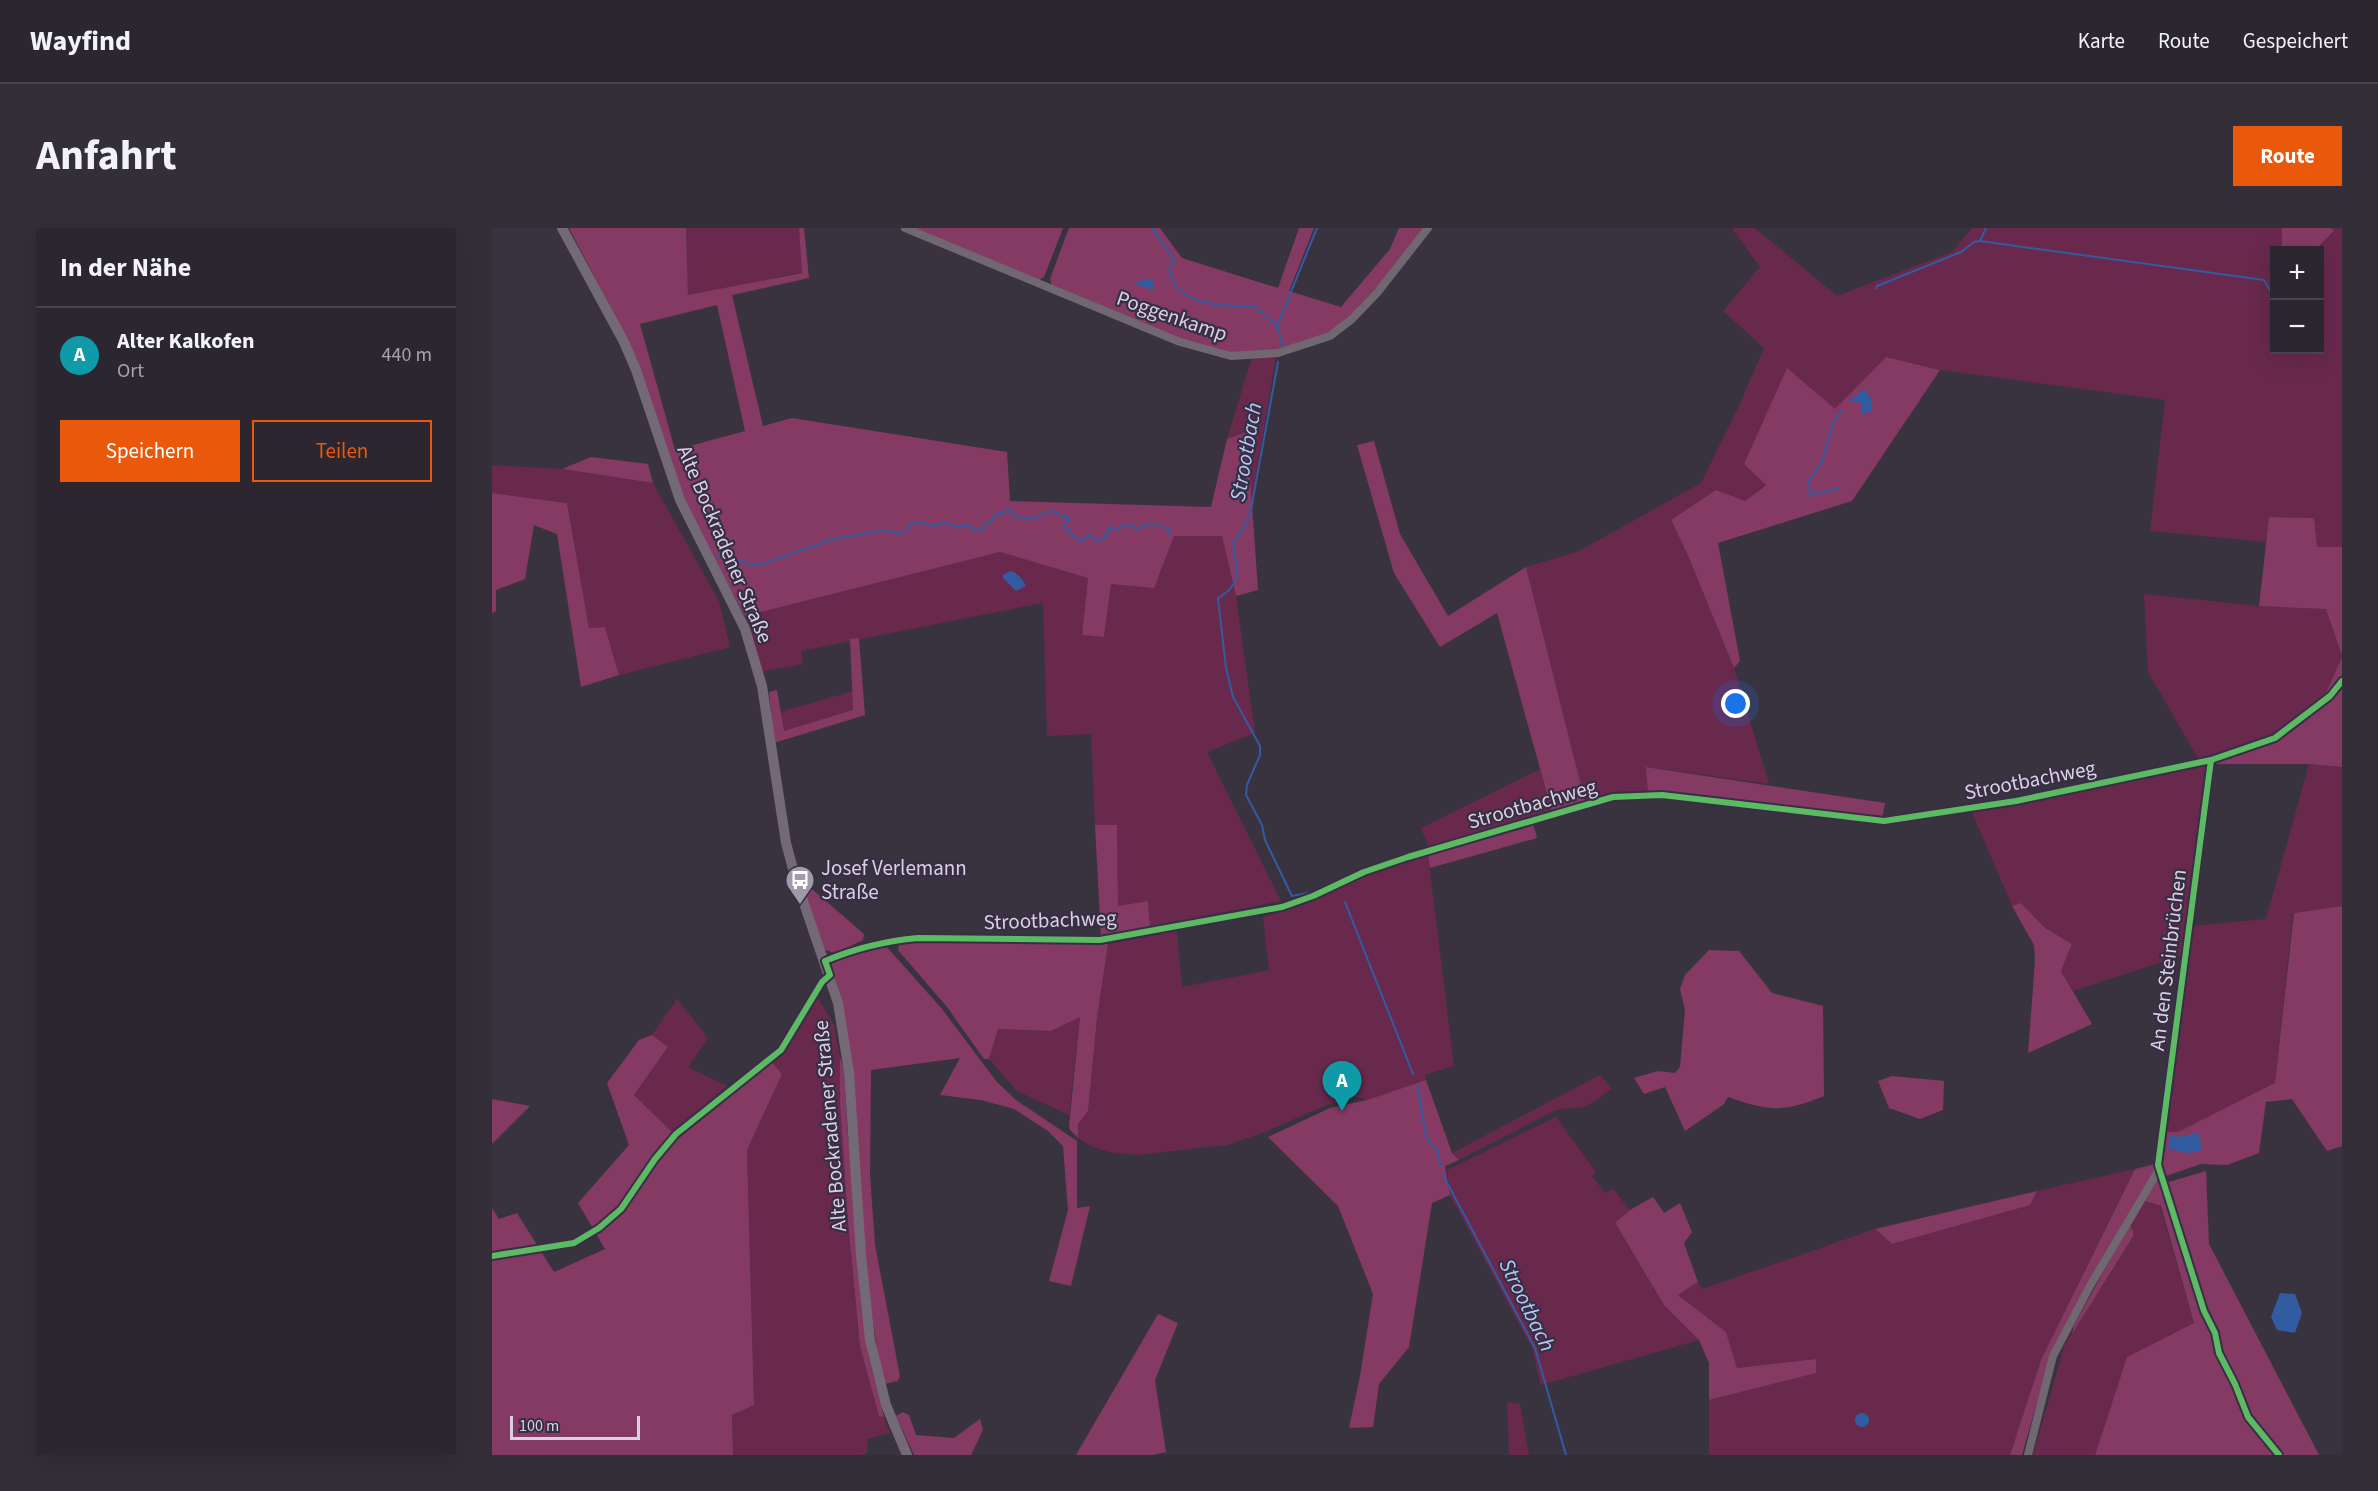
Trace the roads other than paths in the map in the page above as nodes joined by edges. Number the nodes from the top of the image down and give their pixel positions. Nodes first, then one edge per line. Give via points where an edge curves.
1 (562, 228) edge
2 (905, 228) edge
3 (1428, 228) edge
4 (2342, 681) edge
5 (2211, 760) junction
6 (825, 961) junction
7 (830, 975) junction
8 (492, 1256) edge
9 (907, 1455) edge
10 (2028, 1455) edge

1 - 6 street, Alte Bockradener Straße via 624,342 680,500 745,628 762,686 786,843
2 - 3 street, Poggenkamp via 1180,342 1231,356 1278,353 1330,336 1377,293
4 - 5 street, Strootbachweg via 2330,696 2275,738
5 - 6 street, Strootbachweg via 2016,801 1884,821 1662,795 1613,798 1408,857 1282,907 1100,940 889,940
5 - 10 street, An den Steinbrüchen via 2157,1173 2053,1356
6 - 7 street, Alte Bockradener Straße
7 - 8 street via 781,1050 676,1134 621,1209 599,1228 574,1243
7 - 9 street, Alte Bockradener Straße via 849,1072 870,1340 886,1405

